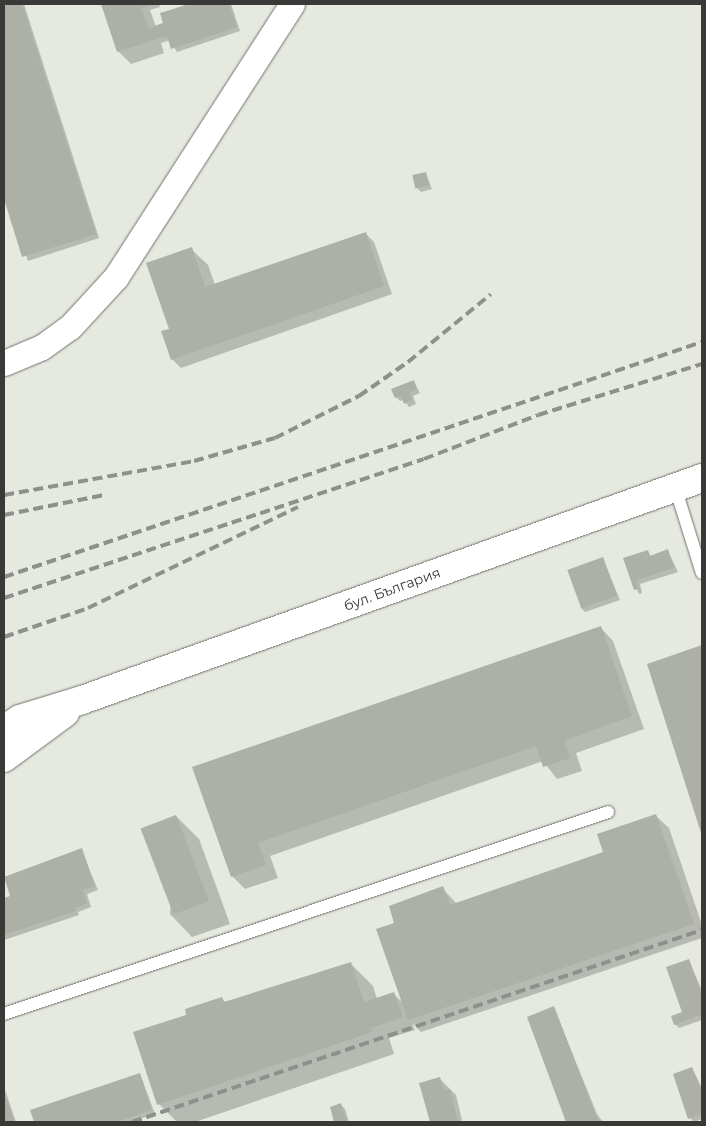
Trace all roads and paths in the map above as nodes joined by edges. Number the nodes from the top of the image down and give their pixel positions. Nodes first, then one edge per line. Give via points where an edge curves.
1 (292, 4) edge
2 (4, 363) edge
3 (702, 478) edge
4 (675, 486) junction
5 (701, 567) edge
6 (82, 700) junction
7 (4, 729) edge
8 (4, 758) edge
9 (608, 812) dead end
10 (4, 1014) edge

1 - 2 street via 116,277 70,327 42,347
3 - 4 street, бул. България
4 - 5 lane
4 - 6 street, бул. България
6 - 7 street, бул. България via 20,719
6 - 8 street, бул. България
9 - 10 lane

